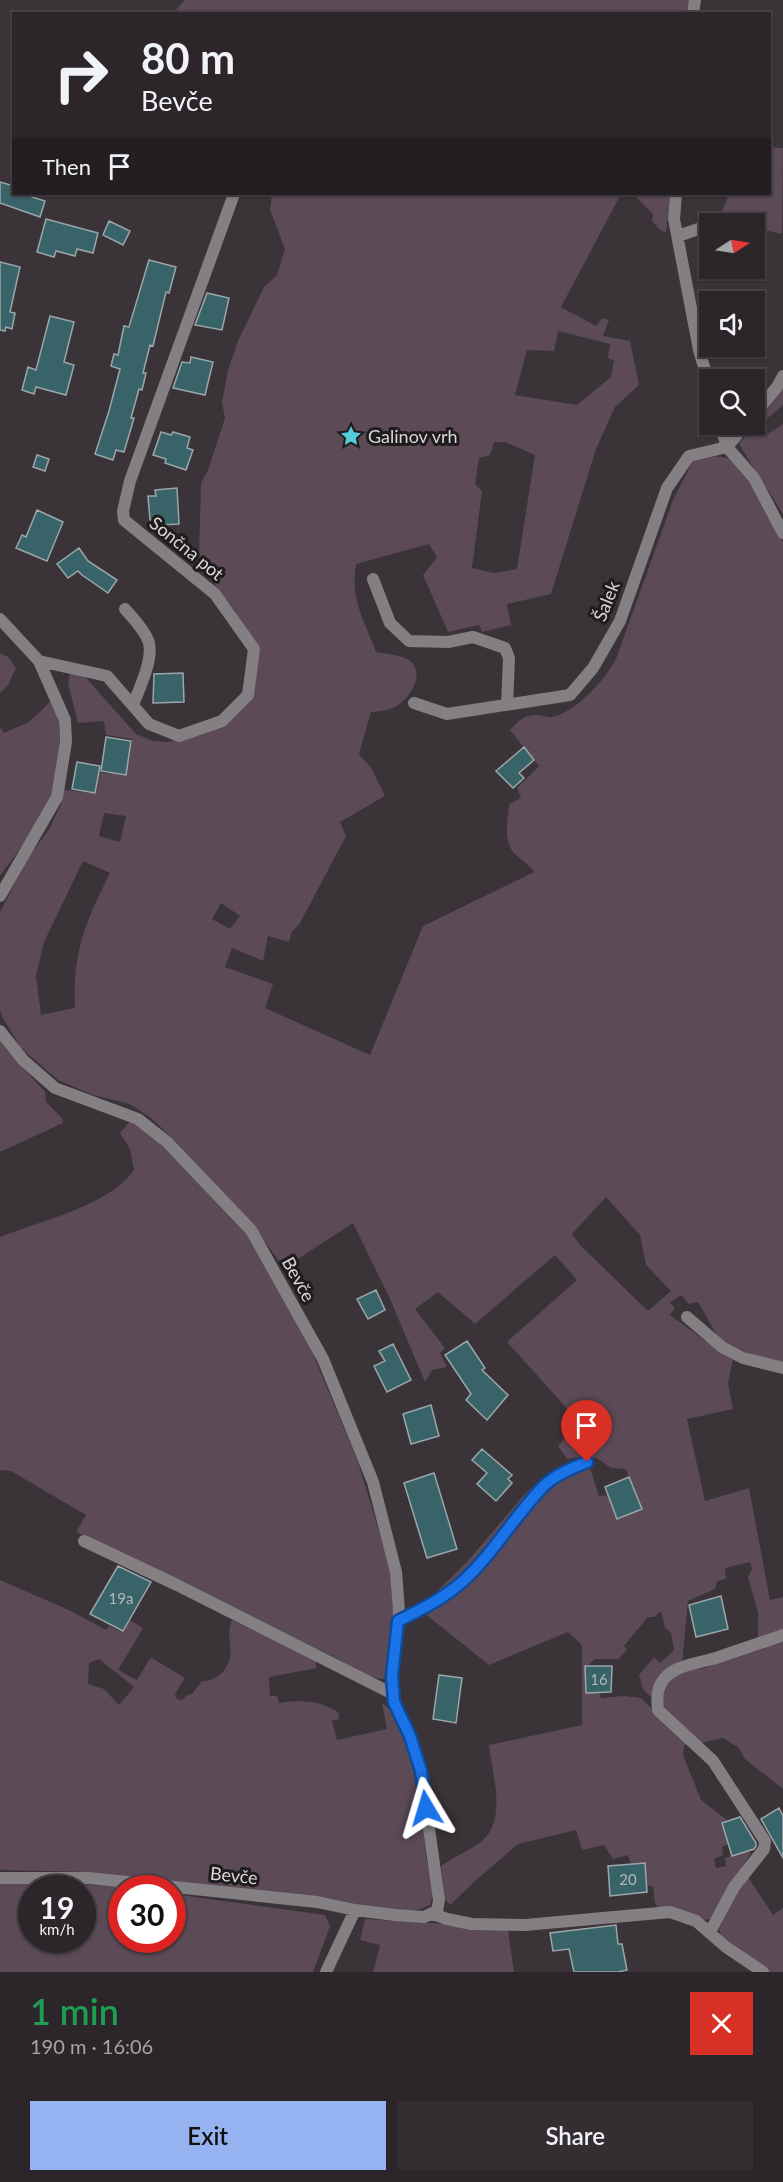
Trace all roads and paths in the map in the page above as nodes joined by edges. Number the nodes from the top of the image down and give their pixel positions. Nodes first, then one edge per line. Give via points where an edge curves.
1 (234, 195) edge
2 (676, 195) edge
3 (699, 229) edge
4 (678, 236) junction
5 (705, 369) edge
6 (783, 376) edge
7 (765, 402) edge
8 (723, 435) edge
9 (737, 435) edge
10 (727, 447) junction
11 (783, 533) edge
12 (373, 579) dead end
13 (124, 609) dead end
14 (0, 620) edge
15 (39, 661) junction
16 (414, 703) dead end
17 (133, 705) junction
18 (507, 705) junction
19 (0, 896) edge
20 (0, 1031) edge
21 (687, 1317) dead end
22 (783, 1368) edge
23 (587, 1462) dead end
24 (84, 1541) dead end
25 (398, 1621) junction
26 (783, 1635) edge
27 (393, 1694) junction
28 (0, 1878) edge
29 (356, 1910) junction
30 (433, 1914) junction
31 (710, 1932) junction
32 (326, 1972) edge
33 (763, 1972) edge

1 - 17 street, Sončna pot via 130,481 123,511 124,520 216,594 255,649 248,695 222,721 179,736 149,724
2 - 4 street via 674,219
3 - 4 street
4 - 5 street
6 - 7 street
8 - 10 street
9 - 10 street
10 - 11 street via 754,478
10 - 18 street, Šalek via 689,456 667,488 620,621 593,668 570,695
12 - 18 street via 390,623 409,641 448,642 473,637 505,648 509,658
13 - 17 street via 149,642 144,680
14 - 15 street
15 - 17 street, Sončna pot via 107,676
15 - 19 street via 64,720 66,742 57,797
16 - 18 street, Šalek via 447,714
20 - 25 street, Bevče via 23,1060 55,1088 138,1119 167,1142 251,1230 323,1359 373,1482 396,1572
21 - 22 street via 722,1347 743,1358
23 - 25 street via 562,1473 541,1489 496,1547 461,1583
24 - 27 street
25 - 27 street, Bevče
26 - 31 street via 686,1665 665,1677 658,1687 658,1710 713,1761 765,1840 764,1849 734,1887
27 - 30 street, Bevče via 421,1771 439,1900
28 - 29 street, Bevče via 89,1878 317,1902
29 - 30 street, Bevče via 424,1917
29 - 32 street
30 - 31 street via 472,1924 525,1925 670,1912 696,1921
31 - 33 street

